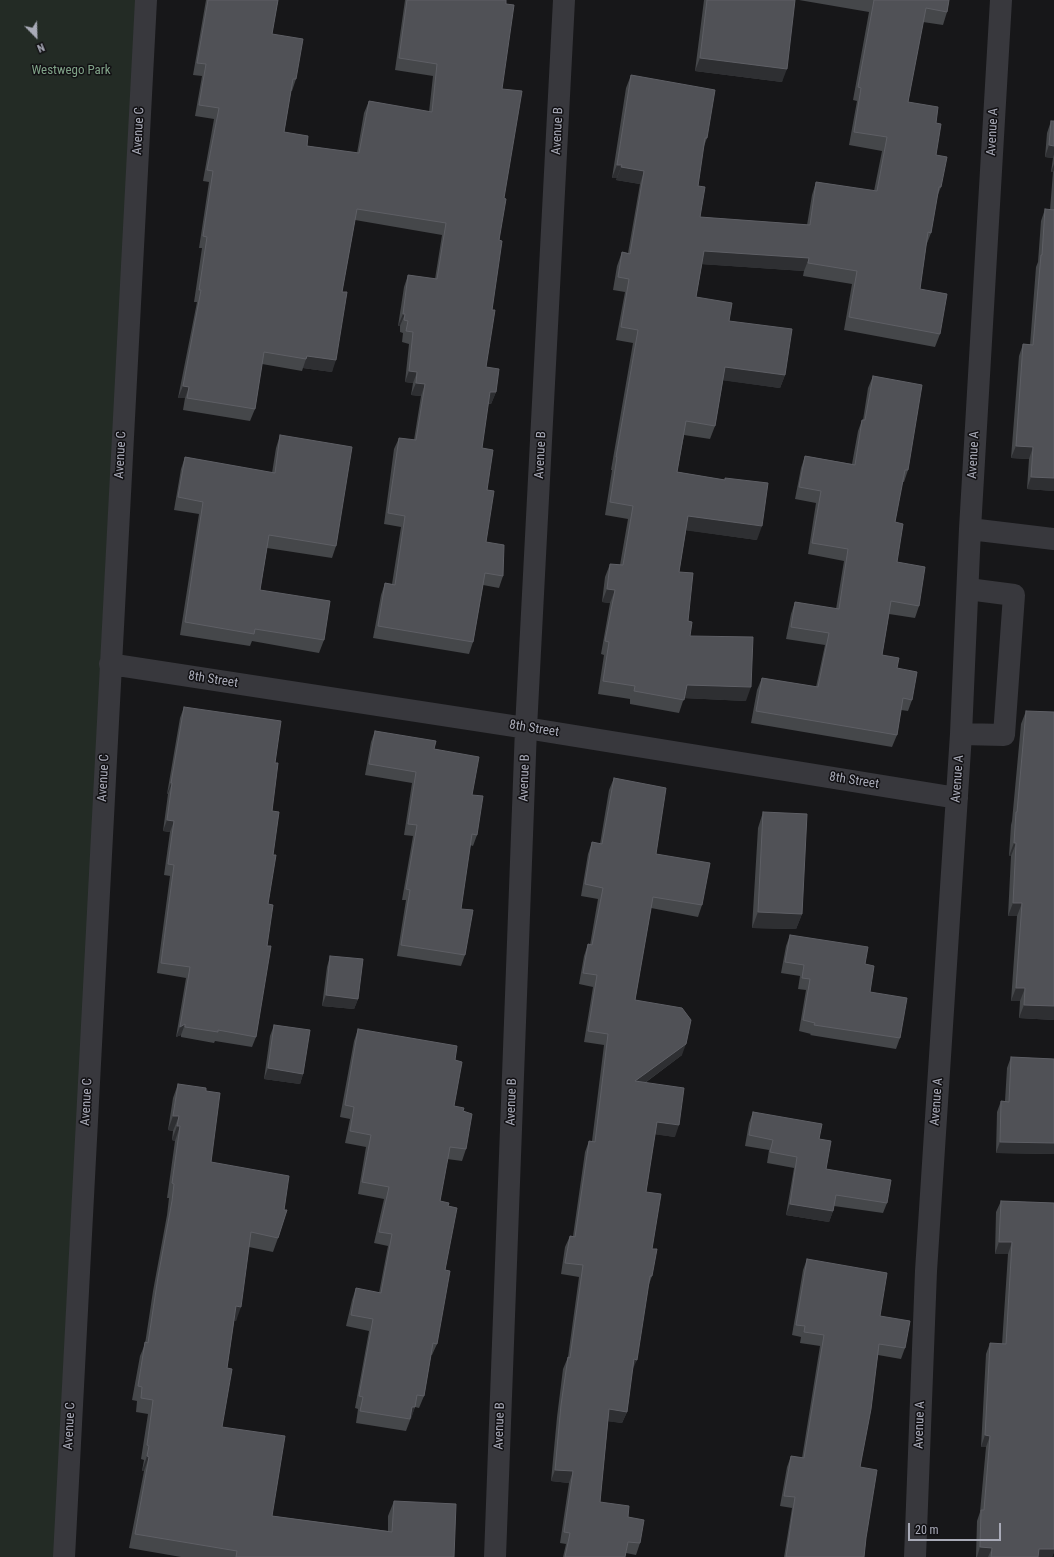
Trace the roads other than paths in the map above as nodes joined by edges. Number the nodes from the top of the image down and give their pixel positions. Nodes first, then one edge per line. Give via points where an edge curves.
1 (146, 0) edge
2 (564, 0) edge
3 (1001, 0) edge
4 (970, 529) junction
5 (1054, 539) edge
6 (968, 589) junction
7 (110, 664) junction
8 (526, 728) junction
9 (962, 734) junction
10 (957, 798) junction
11 (64, 1557) edge
12 (494, 1557) edge
13 (915, 1557) edge

1 - 7 street, Avenue C
2 - 8 street, Avenue B
3 - 4 street, Avenue A
4 - 5 street
4 - 6 street, Avenue A
6 - 9 street, Avenue A
6 - 9 street via 1014,595 1004,735
7 - 8 street, 8th Street
7 - 11 street, Avenue C
8 - 10 street, 8th Street
8 - 12 street, Avenue B
9 - 10 street, Avenue A
10 - 13 street, Avenue A via 926,1271

